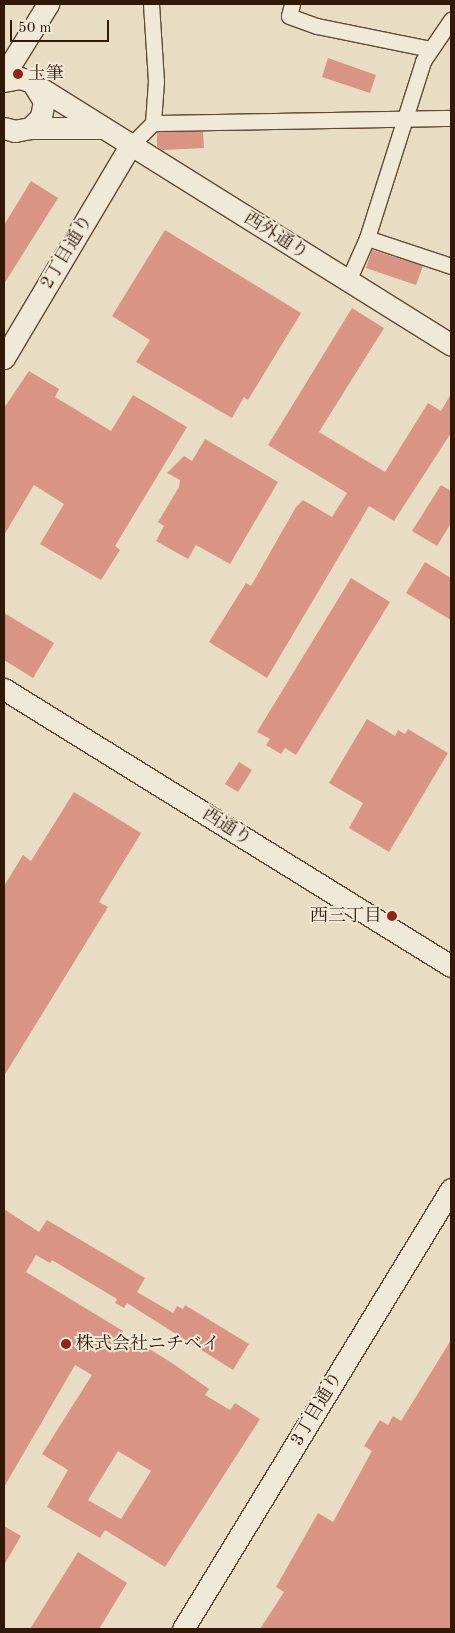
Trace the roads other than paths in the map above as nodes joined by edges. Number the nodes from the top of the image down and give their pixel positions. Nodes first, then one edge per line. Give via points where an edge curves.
1 (48, 4) edge
2 (150, 4) edge
3 (292, 4) edge
4 (451, 20) edge
5 (430, 49) junction
6 (16, 80) edge
7 (404, 118) junction
8 (451, 118) edge
9 (152, 123) junction
10 (30, 128) junction
11 (100, 128) junction
12 (5, 129) edge
13 (130, 146) junction
14 (367, 238) junction
15 (451, 266) edge
16 (348, 281) junction
17 (451, 345) edge
18 (4, 358) edge
19 (4, 688) edge
20 (451, 966) edge
21 (451, 1189) edge
22 (183, 1629) edge

1 - 6 street via 16,54
2 - 9 street via 155,62
3 - 5 street via 289,16 317,26
4 - 5 street
5 - 7 street
6 - 10 street via 44,109
6 - 11 street, 西外通り
7 - 8 street
7 - 9 street
7 - 14 street
9 - 13 street
10 - 11 street
10 - 12 street
11 - 13 street, 西外通り
13 - 16 street, 西外通り
13 - 18 street, 2丁目通り
14 - 15 street
14 - 16 street
16 - 17 street, 西外通り
19 - 20 street, 西通り
21 - 22 street, 3丁目通り

